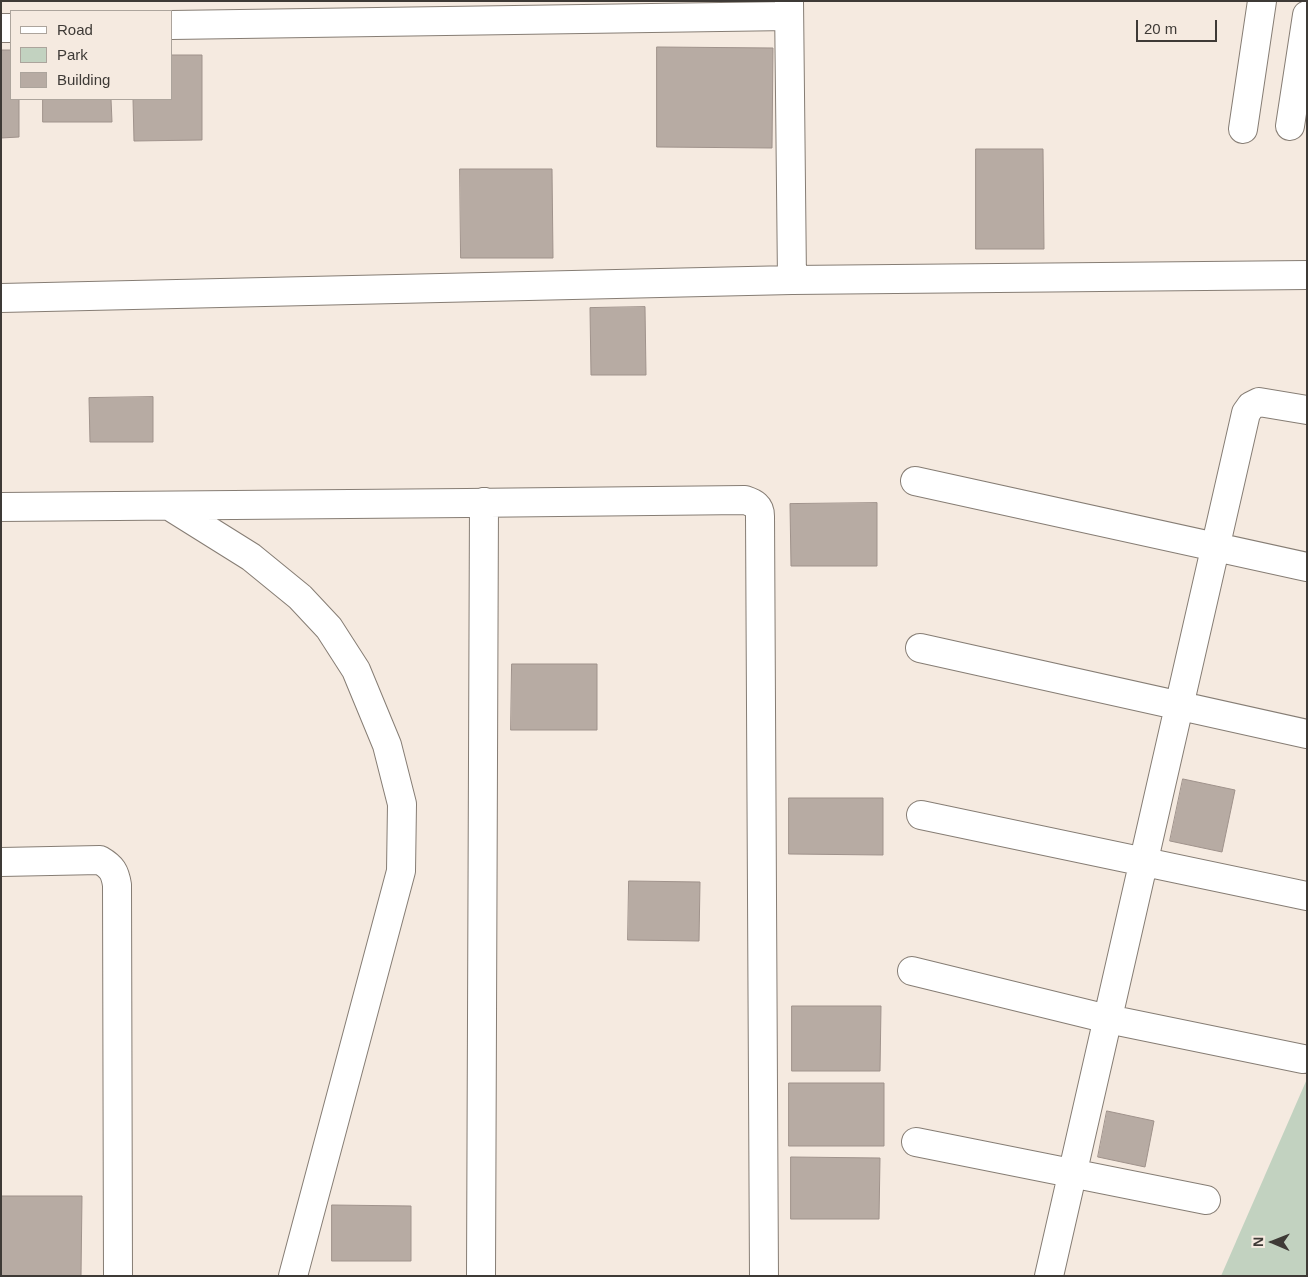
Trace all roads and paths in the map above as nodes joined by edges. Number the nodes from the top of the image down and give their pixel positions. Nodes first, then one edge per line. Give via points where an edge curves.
1 (1262, 1) edge
2 (789, 9) edge
3 (1307, 15) edge
4 (172, 26) edge
5 (1290, 126) dead end
6 (1243, 128) dead end
7 (1307, 275) edge
8 (792, 280) junction
9 (1, 298) edge
10 (1307, 410) edge
11 (915, 481) dead end
12 (484, 502) junction
13 (1, 507) edge
14 (172, 507) junction
15 (1216, 546) junction
16 (1307, 567) edge
17 (920, 648) dead end
18 (1179, 707) junction
19 (1307, 734) edge
20 (920, 815) dead end
21 (1144, 861) junction
22 (1, 862) edge
23 (1307, 896) edge
24 (912, 971) dead end
25 (1108, 1019) junction
26 (1303, 1059) dead end
27 (916, 1142) dead end
28 (1072, 1174) junction
29 (1206, 1200) dead end
30 (118, 1276) edge
31 (293, 1276) edge
32 (481, 1276) edge
33 (764, 1276) edge
34 (1049, 1276) edge

1 - 6 street
2 - 4 street
2 - 8 street
3 - 5 street
7 - 8 street
8 - 9 street
10 - 15 street via 1259,402 1246,412
11 - 15 street
12 - 14 street
12 - 32 street
12 - 33 street via 745,500 760,510
13 - 14 street
14 - 31 street via 251,557 300,597 329,628 356,670 387,745 402,804 401,872
15 - 16 street
15 - 18 street
17 - 18 street
18 - 19 street
18 - 21 street
20 - 21 street
21 - 23 street
21 - 25 street
22 - 30 street via 100,860 114,872 117,885
24 - 25 street
25 - 26 street
25 - 28 street
27 - 28 street
28 - 29 street
28 - 34 street

